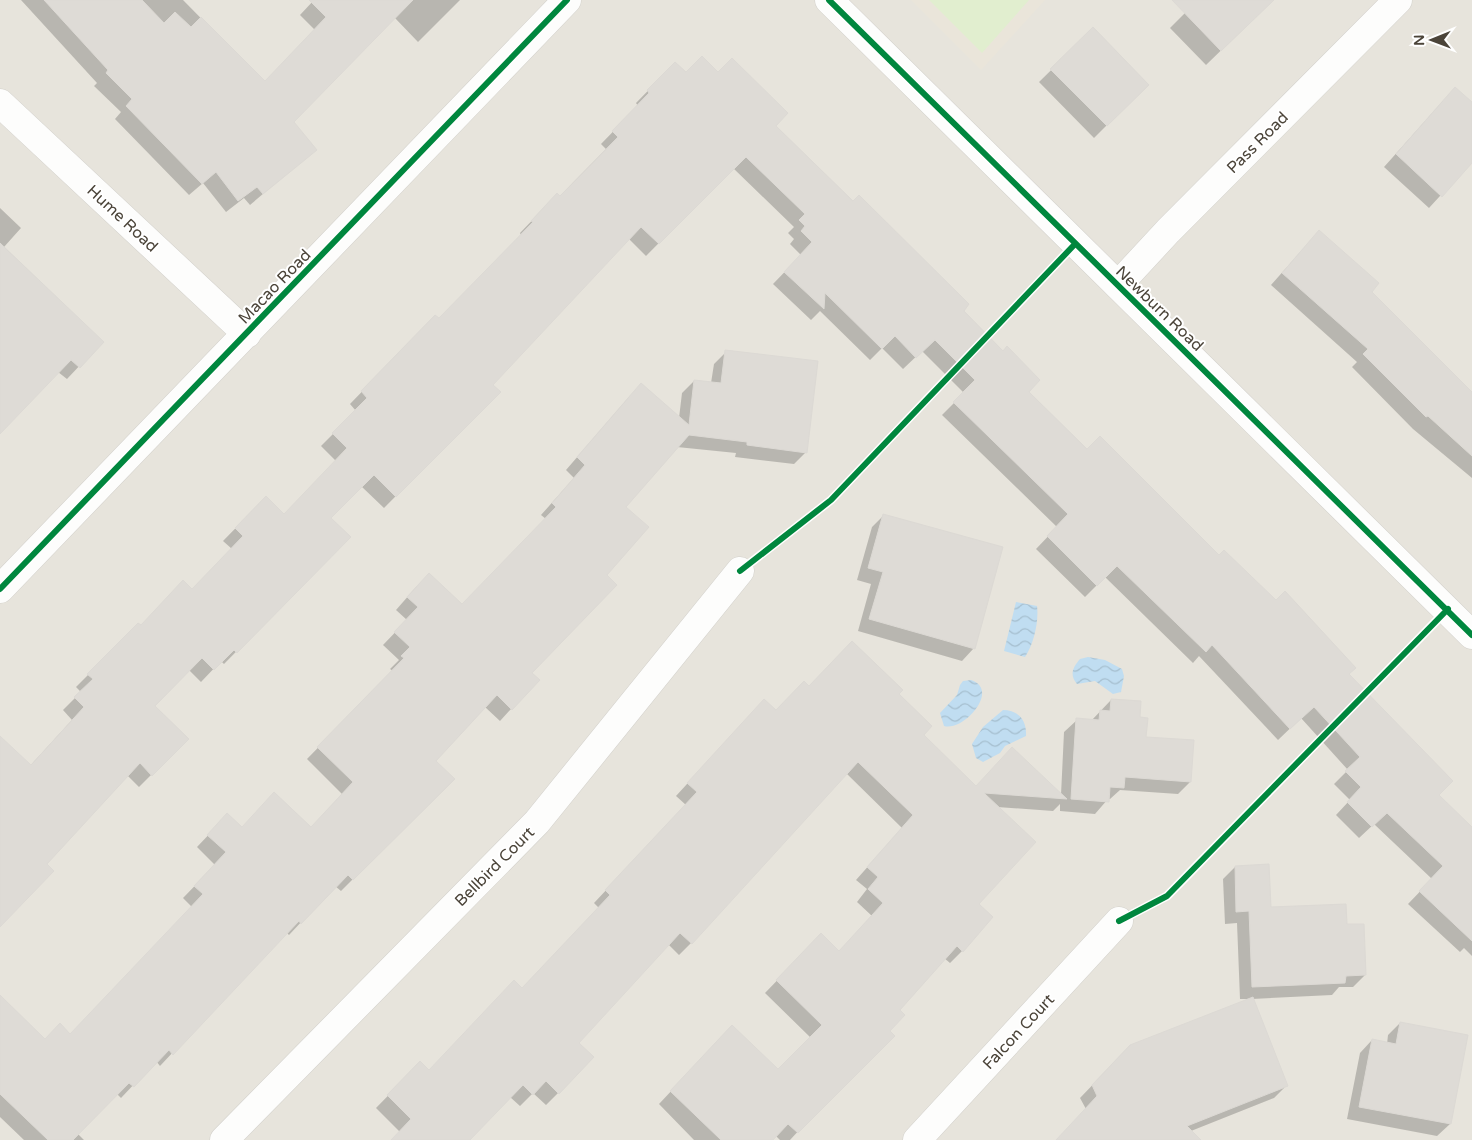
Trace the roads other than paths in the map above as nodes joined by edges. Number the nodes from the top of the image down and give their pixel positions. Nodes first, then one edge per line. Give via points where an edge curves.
1 (567, 0) edge
2 (829, 0) edge
3 (1398, 0) edge
4 (0, 103) edge
5 (1118, 285) junction
6 (246, 334) junction
7 (740, 570) dead end
8 (0, 589) edge
9 (1469, 626) edge
10 (1119, 921) dead end
11 (224, 1140) edge
12 (916, 1140) edge

1 - 6 street, Macao Road
2 - 5 street, Newburn Road
3 - 5 street, Pass Road
4 - 6 street, Hume Road
5 - 9 street, Newburn Road
6 - 8 street, Macao Road
7 - 11 street, Bellbird Court via 537,822
10 - 12 street, Falcon Court

